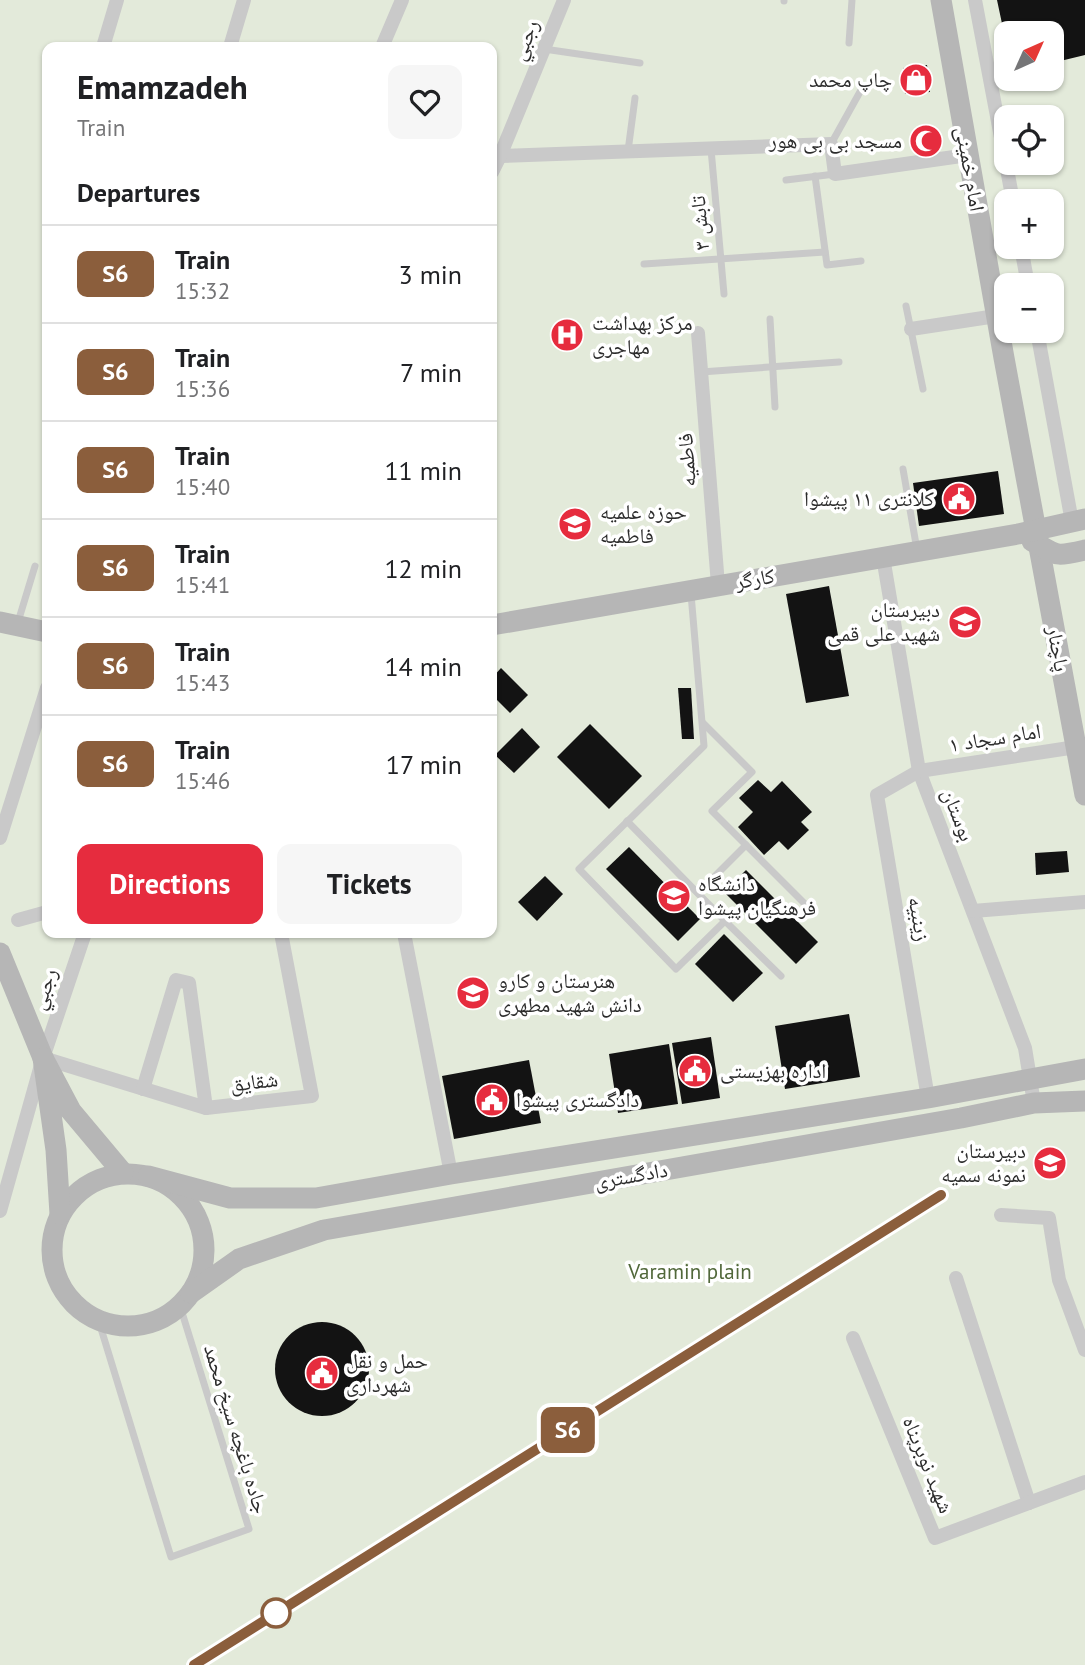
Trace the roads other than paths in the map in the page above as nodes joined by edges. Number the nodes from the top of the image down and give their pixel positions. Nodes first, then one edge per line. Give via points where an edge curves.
1 (117, 0) edge
2 (244, 0) edge
3 (402, 0) edge
4 (564, 0) edge
5 (852, 0) edge
6 (941, 0) edge
7 (975, 0) edge
8 (104, 42) edge
9 (231, 42) edge
10 (384, 42) edge
11 (849, 43) dead end
12 (544, 49) junction
13 (640, 63) dead end
14 (861, 90) dead end
15 (635, 98) dead end
16 (831, 144) junction
17 (711, 149) junction
18 (628, 152) junction
19 (497, 153) edge
20 (497, 155) edge
21 (968, 155) junction
22 (835, 174) junction
23 (815, 176) junction
24 (786, 180) dead end
25 (1011, 189) edge
26 (825, 251) junction
27 (721, 260) junction
28 (861, 261) dead end
29 (644, 264) dead end
30 (724, 294) dead end
31 (994, 305) edge
32 (906, 306) dead end
33 (994, 317) edge
34 (770, 319) dead end
35 (911, 329) junction
36 (698, 333) dead end
37 (1000, 343) edge
38 (1040, 343) edge
39 (839, 362) dead end
40 (773, 367) junction
41 (701, 372) junction
42 (923, 389) dead end
43 (775, 408) dead end
44 (904, 469) dead end
45 (1079, 520) edge
46 (1030, 536) junction
47 (1085, 550) edge
48 (917, 551) junction
49 (1061, 555) junction
50 (883, 557) junction
51 (35, 566) dead end
52 (1045, 579) junction
53 (718, 585) junction
54 (690, 590) junction
55 (8, 624) edge
56 (497, 624) edge
57 (42, 631) edge
58 (42, 704) edge
59 (703, 723) junction
60 (1081, 760) edge
61 (919, 771) junction
62 (1085, 795) edge
63 (627, 821) junction
64 (0, 838) edge
65 (746, 845) junction
66 (698, 893) junction
67 (1085, 902) edge
68 (811, 911) dead end
69 (972, 911) junction
70 (42, 913) edge
71 (18, 920) dead end
72 (725, 921) junction
73 (83, 938) edge
74 (287, 938) edge
75 (405, 938) edge
76 (0, 953) edge
77 (781, 976) dead end
78 (43, 1058) junction
79 (1085, 1069) edge
80 (1031, 1078) junction
81 (143, 1089) junction
82 (928, 1098) junction
83 (1085, 1101) edge
84 (1034, 1103) junction
85 (206, 1108) junction
86 (123, 1173) junction
87 (451, 1174) junction
88 (148, 1176) junction
89 (0, 1210) edge
90 (60, 1214) junction
91 (1001, 1215) dead end
92 (956, 1278) dead end
93 (186, 1300) junction
94 (99, 1322) junction
95 (853, 1338) dead end
96 (1085, 1350) edge
97 (1085, 1482) edge
98 (1029, 1503) junction

1 - 8 street
2 - 9 street
3 - 10 street
4 - 12 street, رجبي
5 - 11 lane
6 - 21 main road, امام خمینی
7 - 25 street
12 - 13 lane
12 - 19 street, رجبي
14 - 16 lane
15 - 18 lane
16 - 17 street
16 - 22 street
17 - 18 street
17 - 27 lane, تابش ۳
18 - 20 street
21 - 22 street
21 - 31 main road, امام خمینی
22 - 23 lane
23 - 24 lane
23 - 26 lane
26 - 27 lane
26 - 28 lane via 827,265
27 - 29 lane
27 - 30 lane, تابش ۳
32 - 35 lane
33 - 35 street
34 - 40 lane
35 - 42 lane
36 - 41 street, فاطميه
37 - 46 main road, امام خمینی
38 - 45 street
39 - 40 lane
40 - 41 lane
40 - 43 lane
41 - 53 street, فاطميه
44 - 48 lane
45 - 46 main road, کارگر
46 - 48 main road, کارگر
46 - 49 main road via 1049,552
46 - 52 main road, پاچنار
47 - 49 main road
48 - 50 main road, کارگر
49 - 52 main road
50 - 53 main road, کارگر
50 - 61 street, بوستان
51 - 55 lane
52 - 60 main road, پاچنار
53 - 54 main road, کارگر
54 - 56 main road, کارگر
54 - 59 lane
55 - 57 main road
58 - 64 street
59 - 63 lane via 704,746
59 - 65 lane via 752,772 712,811
60 - 61 street, امام سجاد ۱
60 - 62 main road, پاچنار
61 - 69 street, بوستان
61 - 82 street, زينبيه via 877,795
63 - 66 lane
63 - 72 lane via 579,869 676,969
65 - 66 lane
65 - 68 lane
66 - 72 lane
67 - 69 street
69 - 80 street, بوستان via 1025,1048
70 - 71 street
72 - 77 lane
73 - 78 street, رجبي
74 - 85 street, شقايق via 312,1096
75 - 87 street
76 - 78 main road
78 - 81 street, شقايق
78 - 86 main road via 71,1111
78 - 89 street, رجبي
78 - 90 main road
79 - 80 main road, دادگستری
80 - 82 main road, دادگستری
80 - 84 street, بوستان
81 - 85 street, شقايق
81 - 85 street via 176,979 190,983
82 - 87 main road, دادگستری
83 - 84 main road, دادگستری
84 - 93 main road, دادگستری via 324,1230 239,1259
86 - 88 main road
86 - 90 main road via 97,1179 76,1193
87 - 88 main road, دادگستری via 316,1198 230,1198
88 - 93 main road via 172,1187 200,1224 201,1271
90 - 94 main road via 51,1238 52,1264 61,1288 78,1308
91 - 96 street via 1049,1218 1059,1280
92 - 98 street
93 - 94 main road via 151,1323 125,1327
93 - 94 lane, جاده باغچه سیخ محمد via 249,1529 171,1557
95 - 98 street, شهید نوبرپناه via 935,1538
97 - 98 street, شهید نوبرپناه

